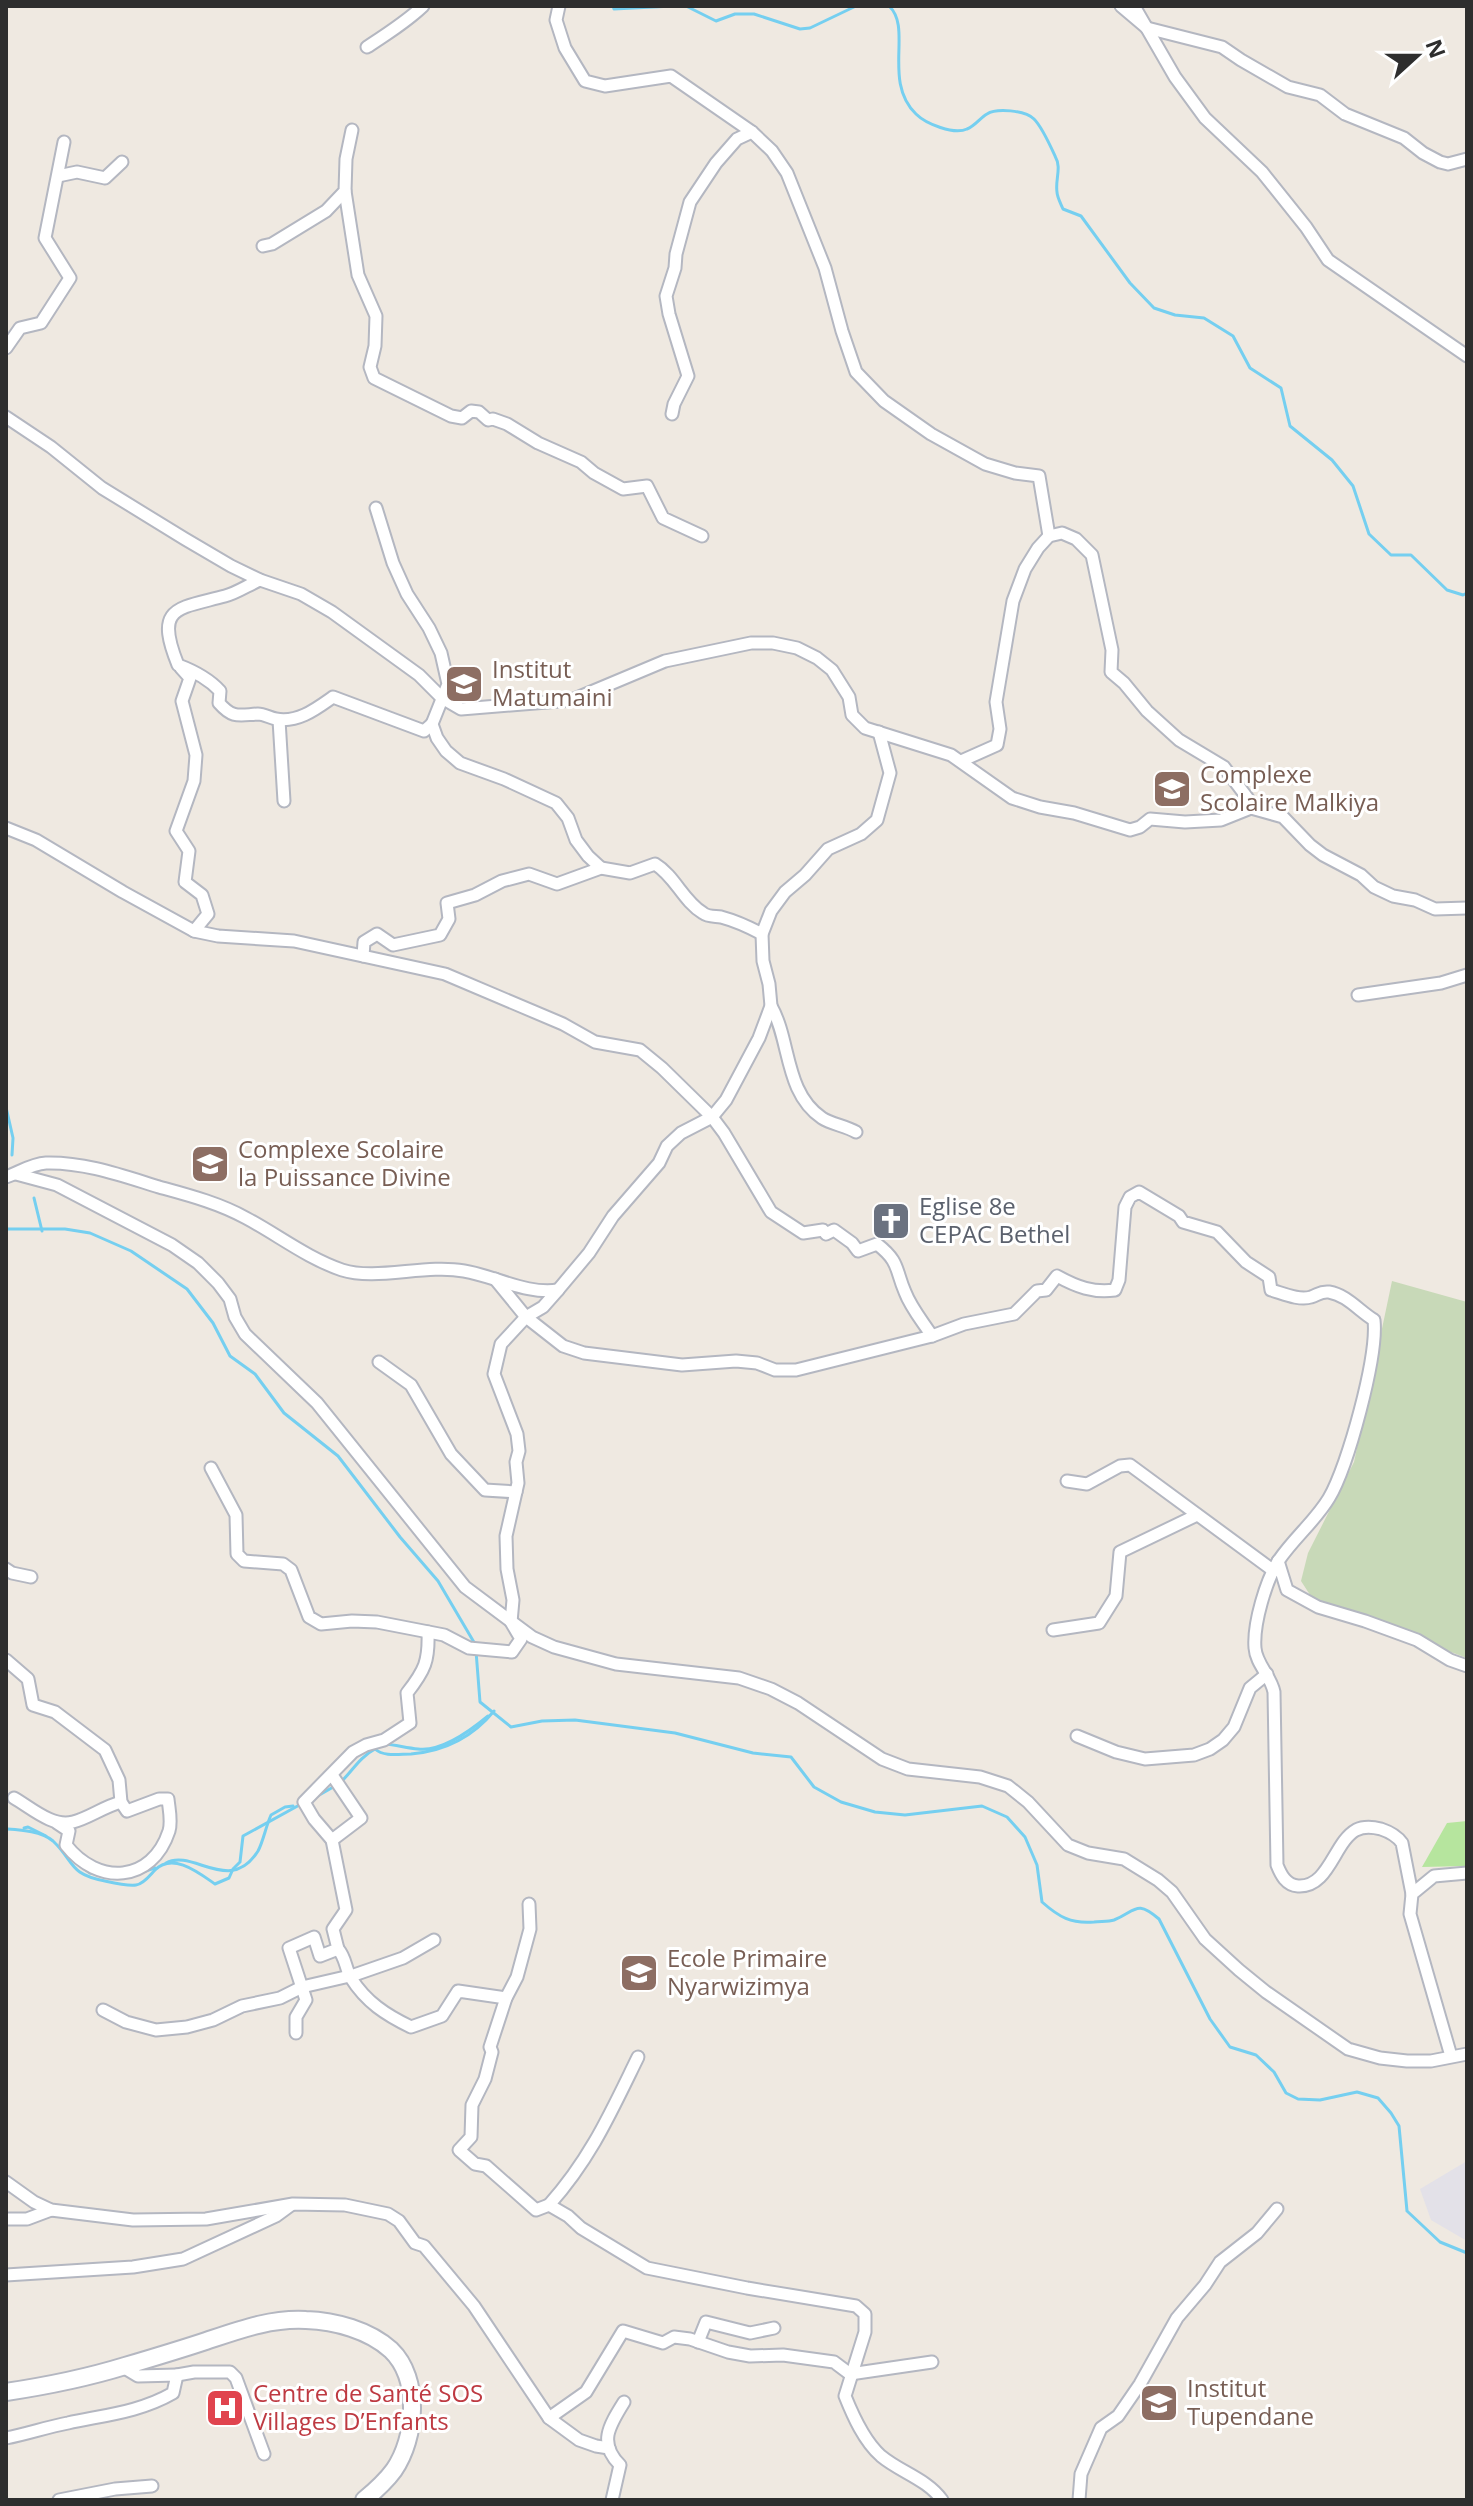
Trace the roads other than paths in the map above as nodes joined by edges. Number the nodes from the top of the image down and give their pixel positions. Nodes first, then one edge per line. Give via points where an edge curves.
1 (423, 6) edge
2 (559, 6) edge
3 (1121, 6) edge
4 (1134, 6) edge
5 (1147, 28) junction
6 (367, 47) dead end
7 (352, 130) dead end
8 (752, 132) junction
9 (64, 142) dead end
10 (1467, 159) edge
11 (122, 162) dead end
12 (58, 176) junction
13 (345, 191) junction
14 (263, 246) dead end
15 (6, 348) edge
16 (1467, 356) edge
17 (672, 414) dead end
18 (6, 417) edge
19 (376, 508) dead end
20 (702, 536) dead end
21 (1049, 536) junction
22 (260, 580) junction
23 (178, 665) junction
24 (442, 698) junction
25 (279, 720) junction
26 (432, 724) junction
27 (879, 732) junction
28 (961, 761) junction
29 (284, 801) dead end
30 (1251, 808) junction
31 (6, 828) edge
32 (601, 868) junction
33 (1467, 908) edge
34 (194, 931) junction
35 (762, 934) junction
36 (363, 956) junction
37 (1467, 975) edge
38 (1358, 995) dead end
39 (771, 1006) junction
40 (712, 1117) junction
41 (856, 1132) dead end
42 (11, 1176) edge
43 (495, 1279) junction
44 (558, 1290) junction
45 (526, 1317) junction
46 (932, 1336) junction
47 (379, 1362) dead end
48 (211, 1468) dead end
49 (1067, 1481) dead end
50 (516, 1492) junction
51 (1197, 1515) junction
52 (1276, 1566) junction
53 (6, 1569) edge
54 (31, 1577) dead end
55 (511, 1622) junction
56 (1053, 1630) dead end
57 (428, 1632) junction
58 (6, 1660) edge
59 (1467, 1666) edge
60 (1267, 1674) junction
61 (1077, 1736) dead end
62 (332, 1775) junction
63 (14, 1798) dead end
64 (121, 1802) junction
65 (57, 1823) junction
66 (332, 1840) junction
67 (1467, 1873) edge
68 (1412, 1894) junction
69 (529, 1904) dead end
70 (434, 1940) dead end
71 (338, 1949) junction
72 (349, 1976) junction
73 (302, 1987) junction
74 (506, 1998) junction
75 (103, 2010) dead end
76 (296, 2033) dead end
77 (1467, 2054) edge
78 (1451, 2056) junction
79 (638, 2057) dead end
80 (6, 2182) edge
81 (293, 2204) junction
82 (549, 2205) junction
83 (1277, 2209) dead end
84 (51, 2210) junction
85 (6, 2219) edge
86 (6, 2275) edge
87 (774, 2328) dead end
88 (698, 2342) junction
89 (932, 2362) dead end
90 (123, 2367) junction
91 (850, 2374) junction
92 (177, 2375) junction
93 (6, 2392) edge
94 (624, 2402) dead end
95 (549, 2418) junction
96 (6, 2438) edge
97 (609, 2448) junction
98 (264, 2454) dead end
99 (152, 2486) dead end
100 (59, 2500) edge
101 (364, 2500) edge
102 (612, 2500) edge
103 (942, 2500) edge
104 (1079, 2500) edge

1 - 6 street
2 - 8 street via 556,20 565,48 585,81 605,86 671,76
3 - 5 street
4 - 5 street
5 - 10 street via 1222,47 1288,87 1320,95 1345,114 1404,138 1440,162
5 - 16 street via 1205,118 1262,172 1328,260
7 - 13 street
8 - 17 street via 726,151 690,202 666,296 688,376
8 - 21 street via 787,173 825,268 856,372 884,401 931,434 985,464 1039,476
9 - 12 street
11 - 12 street via 105,178 77,172
12 - 15 street via 45,238 70,278 41,323 20,328
13 - 14 street via 326,211
13 - 20 street via 358,275 376,316 370,367 374,378 451,416 479,412 507,424 623,489 647,486 663,518
18 - 22 street via 102,488
19 - 24 street via 393,563 441,653 448,684
21 - 28 street via 1025,569 1013,601 996,702 997,745
21 - 30 street via 1062,533 1076,539 1092,555 1112,650 1111,672 1179,740 1224,767
22 - 23 street via 176,611 168,625
22 - 24 street via 332,612
23 - 25 street via 214,685 227,712
23 - 34 street via 190,678 182,701 196,755 194,781 176,831 189,851 185,882 202,895 208,914
24 - 26 street
24 - 27 street via 461,709 572,700 665,661 773,643 797,648 832,670 857,722
25 - 26 street via 303,716 333,697 424,731
25 - 29 street
26 - 32 street via 446,751 460,763 556,803 576,840
27 - 28 street
27 - 35 street via 890,773 877,820 828,849 785,892
28 - 30 street via 1012,798 1130,830 1150,819 1221,820
30 - 33 street via 1283,817 1323,855 1393,896 1435,909
31 - 34 street
32 - 35 street via 630,873 655,864 705,915
32 - 36 street via 557,884 529,874 502,881 447,903 449,919 440,935 393,945 377,934 364,942
34 - 36 street via 294,941
35 - 39 street
36 - 40 street via 445,974 595,1042 640,1050
37 - 38 street
39 - 40 street via 740,1079
39 - 41 street via 798,1089 810,1107 823,1119
40 - 44 street via 667,1146
40 - 46 street via 771,1212 803,1233 834,1230 858,1251 877,1244 891,1255 905,1293
42 - 43 street via 45,1163 91,1167 216,1204 346,1271 444,1267
42 - 55 street via 57,1185 198,1263 230,1299 245,1334 317,1403 465,1587
43 - 44 street via 542,1293
43 - 45 street
44 - 45 street
45 - 46 street via 563,1346 584,1353 682,1365 736,1361 775,1370 818,1366
45 - 50 street via 501,1344 494,1374 517,1434
46 - 52 street via 1014,1314 1057,1276 1081,1288 1115,1290 1125,1207 1139,1192 1183,1222 1217,1232 1269,1277 1271,1290 1299,1298 1319,1292 1345,1298 1374,1320 1366,1384 1339,1479
47 - 50 street via 411,1385 451,1454 485,1490
48 - 57 street via 236,1515 237,1554 244,1561 283,1564 291,1570 309,1617 321,1624 377,1622
49 - 51 street via 1087,1484 1130,1465
50 - 55 street via 506,1536
51 - 52 street
51 - 56 street via 1120,1552 1116,1596 1099,1623
52 - 59 street via 1287,1590 1318,1607 1417,1640
52 - 60 street via 1264,1593 1255,1640
53 - 54 street
55 - 57 street via 521,1639 512,1652 469,1648
55 - 78 street via 532,1637 616,1664 739,1678 798,1703 895,1764 1008,1786 1068,1845 1124,1859 1158,1880 1205,1939 1239,1970 1348,2049 1407,2061
57 - 62 street via 428,1662 407,1693 410,1723 353,1752
58 - 64 street via 28,1679 33,1705 55,1712 105,1750 119,1780
60 - 61 street via 1250,1688 1223,1740 1194,1755 1145,1759
60 - 68 street via 1274,1692 1275,1841 1281,1876 1289,1884 1310,1884 1349,1835 1377,1828 1402,1843
62 - 66 street via 304,1802
62 - 66 street via 361,1818
63 - 65 street
64 - 65 street via 71,1823
64 - 65 street via 127,1811 168,1799 170,1822 158,1853 125,1874 86,1866 66,1845 69,1831
66 - 71 street via 346,1910 333,1929
67 - 68 street via 1434,1876
68 - 78 street via 1410,1914
69 - 74 street via 530,1929
70 - 72 street via 403,1958
71 - 72 street
71 - 73 street via 320,1956 314,1937 289,1948
72 - 73 street
72 - 74 street via 374,2007 411,2027 442,2016 458,1991
73 - 75 street via 187,2027 156,2030
73 - 76 street via 306,2000 296,2017
74 - 82 street via 485,2079 472,2105 471,2137 459,2150 536,2210
77 - 78 street
79 - 82 street via 586,2159
80 - 84 street
81 - 84 street via 206,2219 133,2220
81 - 86 street via 183,2259
81 - 95 street via 345,2205 399,2221 474,2306
82 - 91 street via 647,2268 856,2306 865,2314 865,2332
83 - 104 street via 1220,2262 1177,2318 1118,2416 1101,2428 1081,2474
84 - 85 street via 27,2219
87 - 88 street via 750,2333 706,2322
88 - 91 street via 750,2356 834,2362
88 - 95 street via 674,2337 663,2343 623,2331 586,2392
89 - 91 street
90 - 92 street via 138,2376
90 - 93 street
90 - 101 street via 276,2321 325,2321 373,2339 392,2351 403,2370 411,2392 411,2423 394,2469
91 - 103 street via 845,2396 857,2425 880,2455
92 - 96 street via 173,2393 156,2402
92 - 98 street via 230,2372
94 - 97 street via 606,2439
95 - 97 street via 579,2440
97 - 102 street via 620,2465
99 - 100 street

